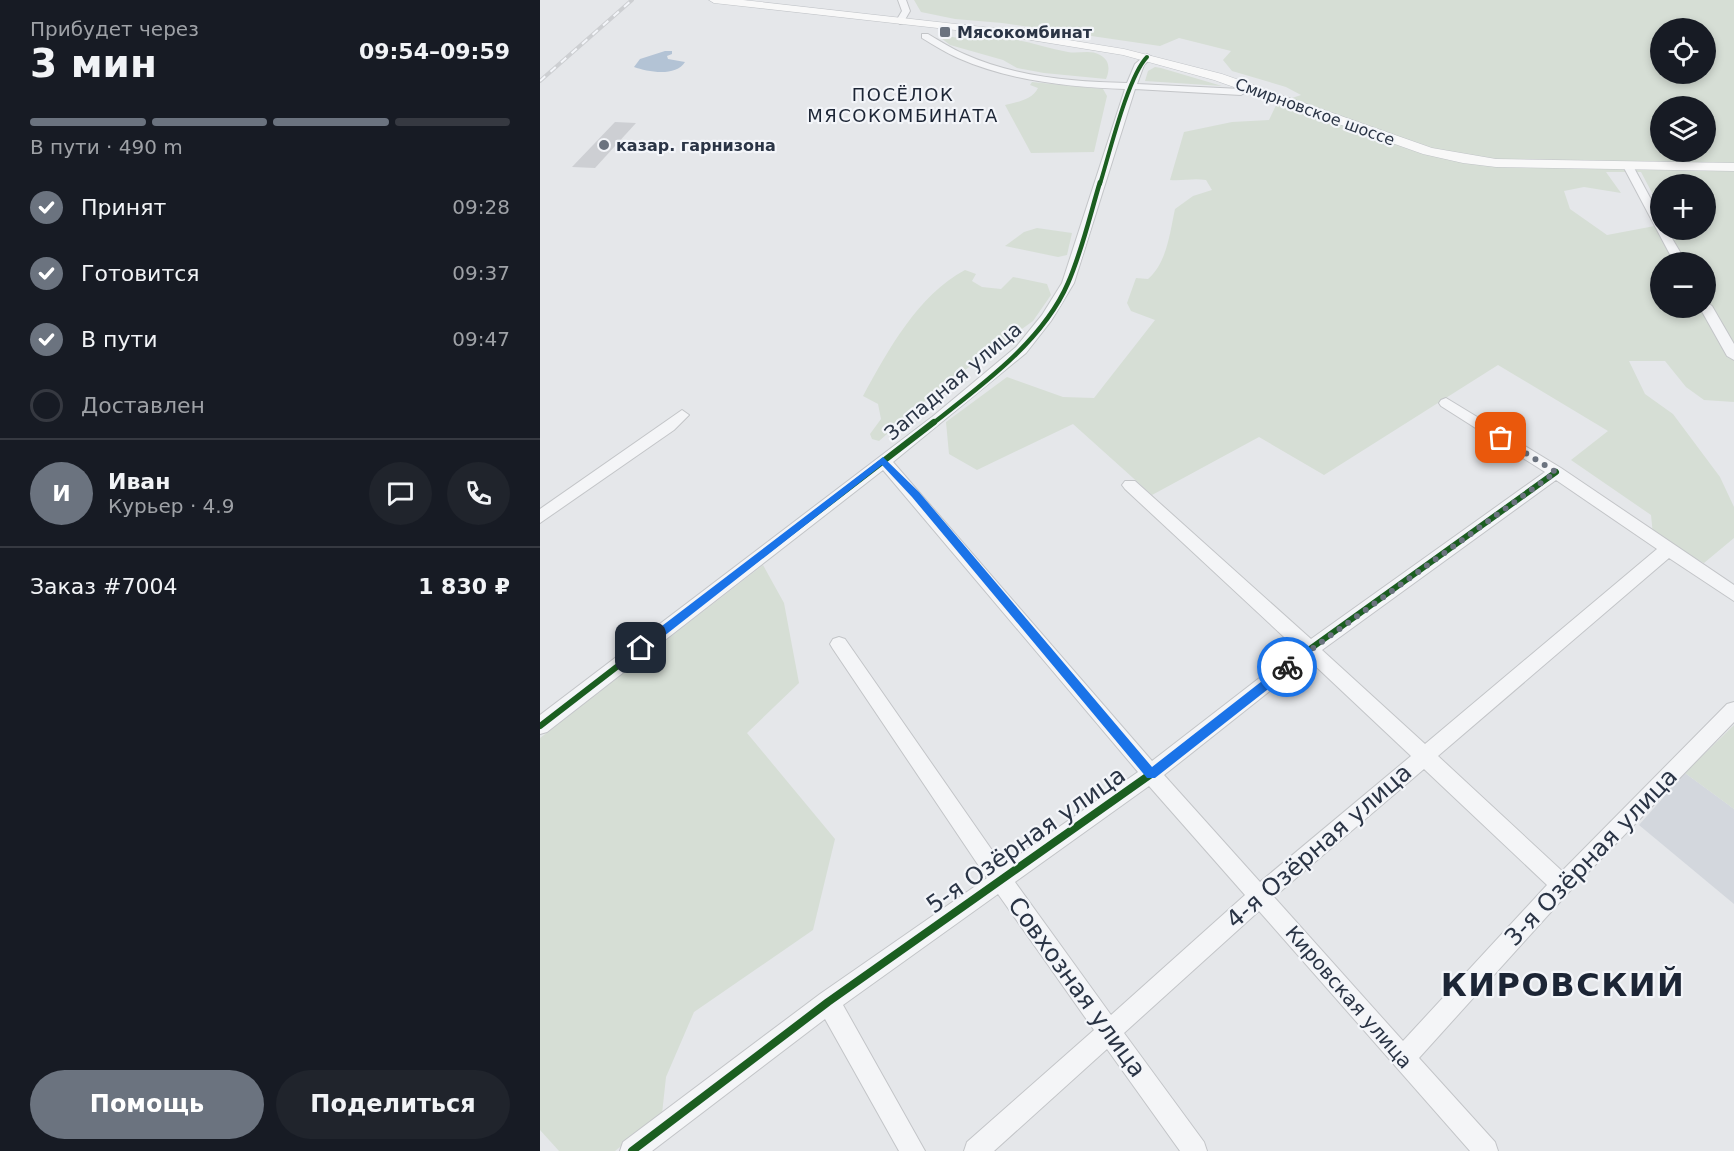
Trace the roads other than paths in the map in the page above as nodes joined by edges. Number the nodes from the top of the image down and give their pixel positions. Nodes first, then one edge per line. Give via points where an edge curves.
1 (714, 0) edge
2 (902, 0) edge
3 (900, 21) junction
4 (925, 36) dead end
5 (1147, 57) junction
6 (1131, 86) junction
7 (1241, 92) dead end
8 (1628, 166) junction
9 (1734, 167) edge
10 (1650, 207) edge
11 (1713, 318) edge
12 (1734, 356) edge
13 (1446, 403) dead end
14 (682, 415) dead end
15 (883, 460) junction
16 (1556, 472) junction
17 (1130, 485) dead end
18 (540, 517) edge
19 (1668, 549) junction
20 (1734, 594) edge
21 (839, 644) dead end
22 (1310, 649) junction
23 (1734, 710) edge
24 (540, 726) edge
25 (1424, 755) junction
26 (1151, 774) junction
27 (1000, 880) junction
28 (1562, 885) junction
29 (1261, 895) junction
30 (828, 1002) junction
31 (1109, 1030) junction
32 (1402, 1059) junction
33 (632, 1151) edge
34 (913, 1151) edge
35 (975, 1151) edge
36 (1195, 1151) edge
37 (1486, 1151) edge

1 - 3 main road, Смирновское шоссе
2 - 3 street via 906,11
3 - 5 main road, Смирновское шоссе via 1043,38
4 - 6 street, Смирновское шоссе via 961,57 998,70 1067,82
5 - 6 street, Западная улица
5 - 8 main road, Смирновское шоссе via 1253,88 1386,137 1463,159
6 - 7 street, Смирновское шоссе
6 - 15 street, Западная улица via 1068,283 1053,310 1021,350
8 - 9 main road, Смирновское шоссе
8 - 10 street
11 - 12 street
13 - 16 street
14 - 18 street
15 - 24 street, Западная улица
15 - 26 street, Кировская улица
16 - 19 street
16 - 22 street, 5-я Озёрная улица
17 - 22 street
19 - 20 street
19 - 25 street, 4-я Озёрная улица
21 - 27 street, Совхозная улица
22 - 25 street
22 - 26 street, 5-я Озёрная улица
23 - 28 street, 3-я Озёрная улица
25 - 28 street
25 - 29 street, 4-я Озёрная улица
26 - 27 street, 5-я Озёрная улица
26 - 29 street, Кировская улица
27 - 30 street, 5-я Озёрная улица
27 - 31 street, Совхозная улица
28 - 32 street, 3-я Озёрная улица
29 - 31 street, 4-я Озёрная улица
29 - 32 street, Кировская улица
30 - 33 street, 5-я Озёрная улица
30 - 34 street
31 - 35 street, 4-я Озёрная улица
31 - 36 street, Совхозная улица
32 - 37 street, Кировская улица

